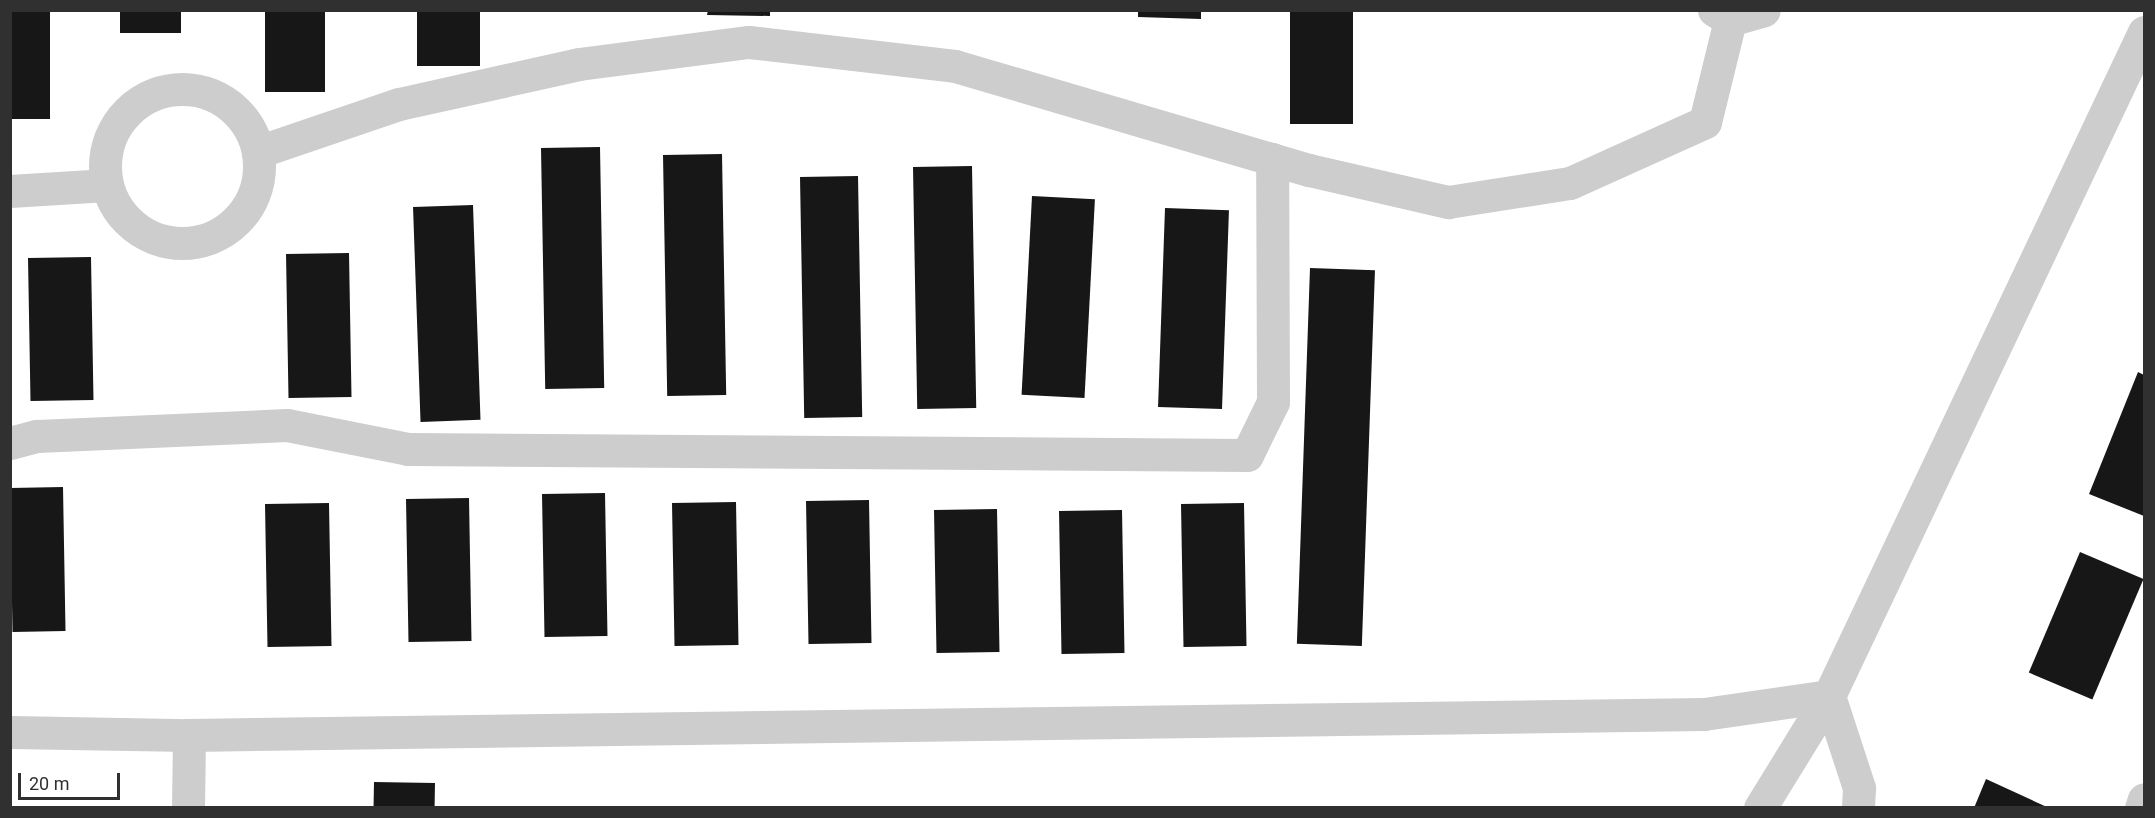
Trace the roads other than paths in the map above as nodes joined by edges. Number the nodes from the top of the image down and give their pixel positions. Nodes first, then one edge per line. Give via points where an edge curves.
1 (1764, 10) edge
2 (1722, 15) edge
3 (2145, 32) edge
4 (258, 152) junction
5 (1272, 159) junction
6 (107, 185) junction
7 (10, 191) edge
8 (10, 443) edge
9 (1828, 696) junction
10 (10, 732) edge
11 (189, 735) junction
12 (2145, 800) edge
13 (188, 807) edge
14 (1760, 807) edge
15 (1858, 807) edge
16 (2141, 807) edge

1 - 2 street
2 - 5 street via 1705,122 1570,183 1448,202
3 - 9 street
4 - 5 street via 399,104 579,63 748,42 955,66
4 - 6 street via 259,178 250,203 234,225 212,238 186,244 159,241 135,229 117,209
4 - 6 street via 250,128 220,100 190,89 165,90 142,100 119,122 105,160
5 - 8 street via 1273,402 1247,454 408,449 287,425 37,436
6 - 7 street
9 - 11 street via 1704,714
9 - 14 street
9 - 15 street via 1860,788
10 - 11 street
11 - 13 street
12 - 16 street

